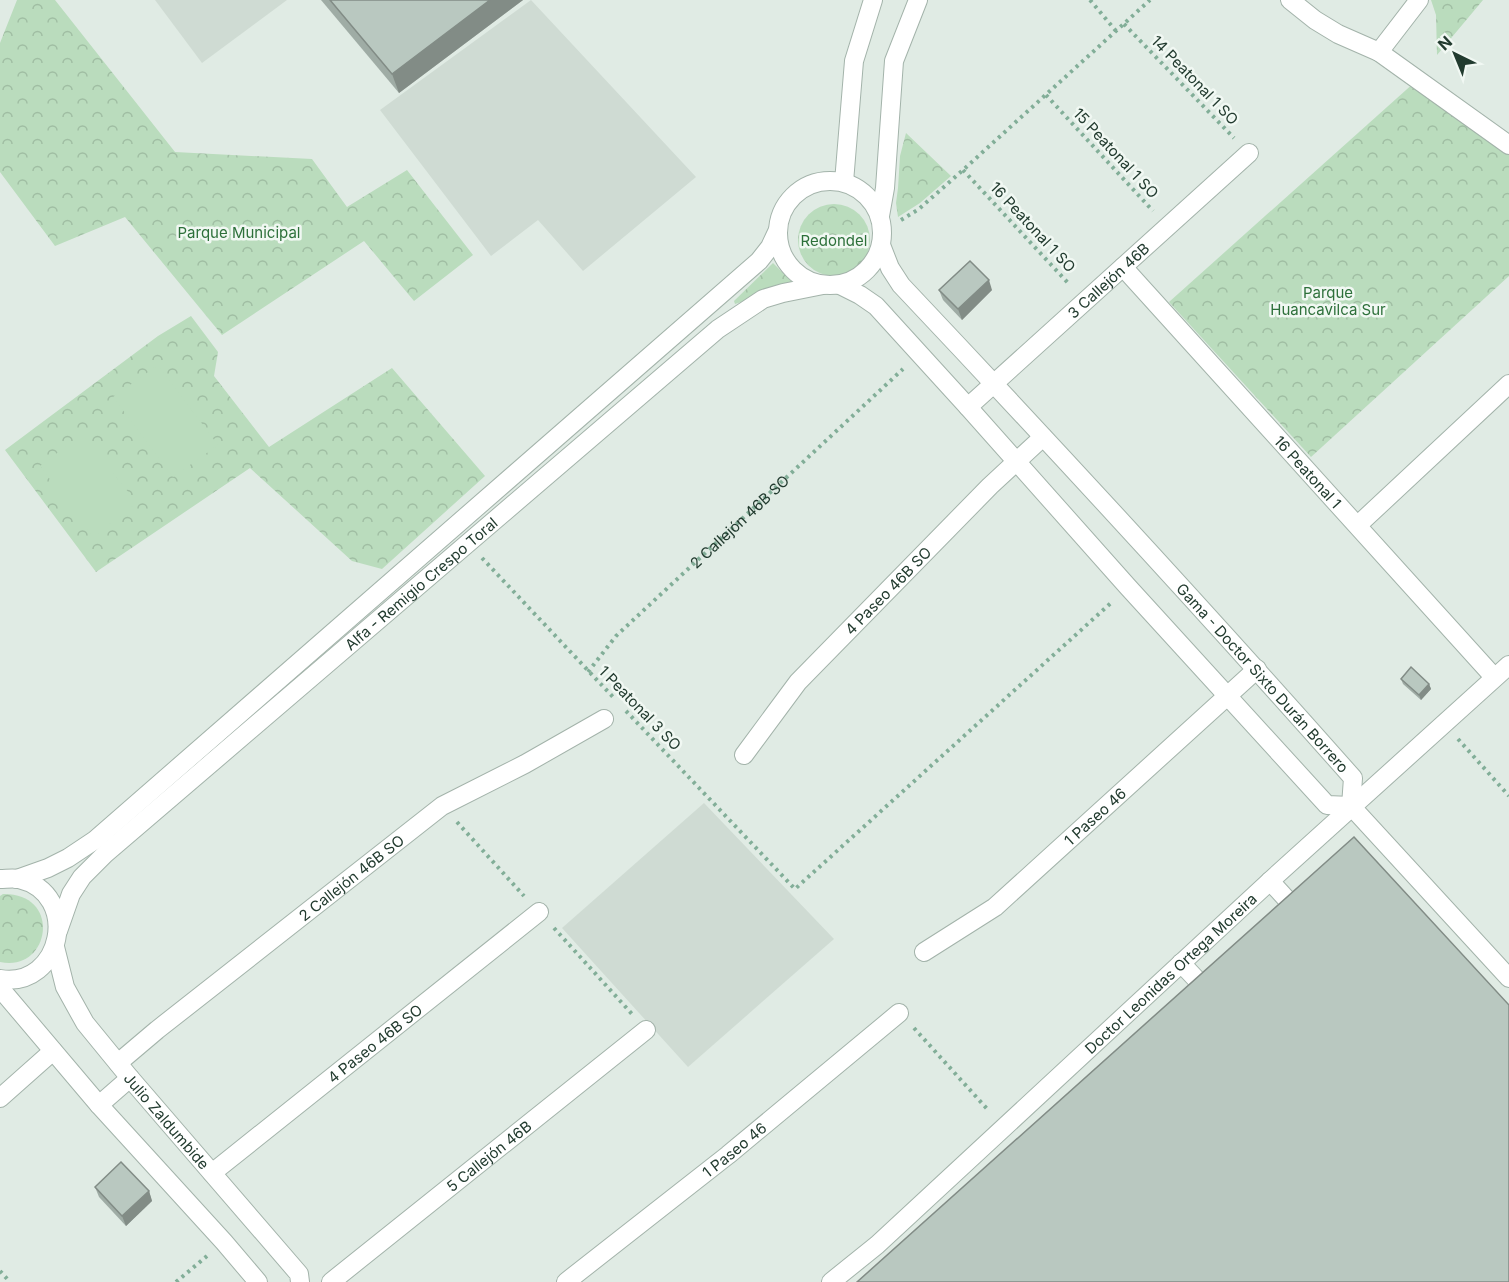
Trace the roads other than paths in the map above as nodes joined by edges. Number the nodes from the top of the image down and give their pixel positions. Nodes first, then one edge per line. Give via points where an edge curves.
1 (873, 0) edge
2 (918, 0) edge
3 (1290, 0) edge
4 (1419, 0) edge
5 (1379, 52) junction
6 (1509, 145) edge
7 (1249, 153) road end
8 (844, 182) junction
9 (881, 231) junction
10 (777, 232) junction
11 (1123, 267) junction
12 (831, 285) junction
13 (701, 310) junction
14 (718, 329) junction
15 (994, 383) junction
16 (1509, 384) edge
17 (969, 407) junction
18 (1043, 436) junction
19 (1017, 461) junction
20 (1358, 525) junction
21 (1509, 664) edge
22 (1257, 669) junction
23 (1494, 677) junction
24 (1227, 696) junction
25 (604, 719) dead end
26 (744, 756) dead end
27 (1351, 806) junction
28 (8, 879) edge
29 (1269, 881) junction
30 (539, 912) dead end
31 (1311, 925) edge
32 (57, 939) junction
33 (924, 952) dead end
34 (1181, 963) junction
35 (1509, 978) edge
36 (0, 979) edge
37 (0, 988) edge
38 (1225, 1010) edge
39 (899, 1012) road end
40 (646, 1030) dead end
41 (53, 1051) junction
42 (118, 1063) junction
43 (130, 1078) junction
44 (1044, 1090) junction
45 (0, 1098) edge
46 (99, 1105) junction
47 (1058, 1106) edge
48 (212, 1173) junction
49 (877, 1245) junction
50 (890, 1260) edge
51 (258, 1282) edge
52 (300, 1282) edge
53 (331, 1282) edge
54 (566, 1282) edge
55 (831, 1282) edge

1 - 8 street via 854,62
2 - 9 street via 894,61
3 - 5 street via 1315,20
4 - 5 street
5 - 6 street
7 - 11 street, 3 Callejón 46B
8 - 9 street via 872,201
8 - 10 street via 811,184 796,193 785,206
9 - 12 street via 876,258 867,270 854,280
9 - 15 street, Gama - Doctor Sixto Durán Borrero via 890,268 901,285
10 - 12 street via 785,262 796,273 809,281
10 - 13 street, Alfa - Remigio Crespo Toral via 759,261
11 - 15 street, 3 Callejón 46B
11 - 20 street, 16 Peatonal 1
12 - 14 street, Alfa - Remigio Crespo Toral via 763,298
12 - 17 street via 860,295 876,306
13 - 14 street
13 - 28 street, Alfa - Remigio Crespo Toral via 94,840 48,868
14 - 32 street, Alfa - Remigio Crespo Toral via 105,854 71,894
15 - 17 street, 3 Callejón 46B
15 - 18 street, Gama - Doctor Sixto Durán Borrero
16 - 20 street
17 - 19 street
18 - 19 street, 4 Paseo 46B SO
18 - 22 street, Gama - Doctor Sixto Durán Borrero
19 - 24 street
19 - 26 street, 4 Paseo 46B SO via 798,682
20 - 23 street, 16 Peatonal 1
21 - 23 street, Doctor Leonidas Ortega Moreira
22 - 24 street, 1 Paseo 46
22 - 27 street, Gama - Doctor Sixto Durán Borrero via 1353,778
23 - 27 street, Doctor Leonidas Ortega Moreira
24 - 27 street via 1327,805
24 - 33 street, 1 Paseo 46 via 995,906
25 - 42 street, 2 Callejón 46B SO via 442,806
27 - 29 street, Doctor Leonidas Ortega Moreira
27 - 35 street
28 - 32 street, Julio Zaldumbide via 31,883 52,903 57,916
29 - 31 street
29 - 34 street, Doctor Leonidas Ortega Moreira
30 - 48 street, 4 Paseo 46B SO
32 - 36 street via 47,961 36,971 22,978
32 - 42 street, Julio Zaldumbide via 65,987 85,1023
34 - 38 street
34 - 44 street, Doctor Leonidas Ortega Moreira
37 - 41 street
39 - 54 street, 1 Paseo 46 via 728,1155
40 - 53 street, 5 Callejón 46B
41 - 45 street
41 - 46 street
42 - 43 street, Julio Zaldumbide
43 - 46 street
43 - 48 street, Julio Zaldumbide
44 - 47 street
44 - 49 street, Doctor Leonidas Ortega Moreira
46 - 51 street
48 - 52 street, Julio Zaldumbide via 299,1274
49 - 50 street
49 - 55 street, Doctor Leonidas Ortega Moreira

